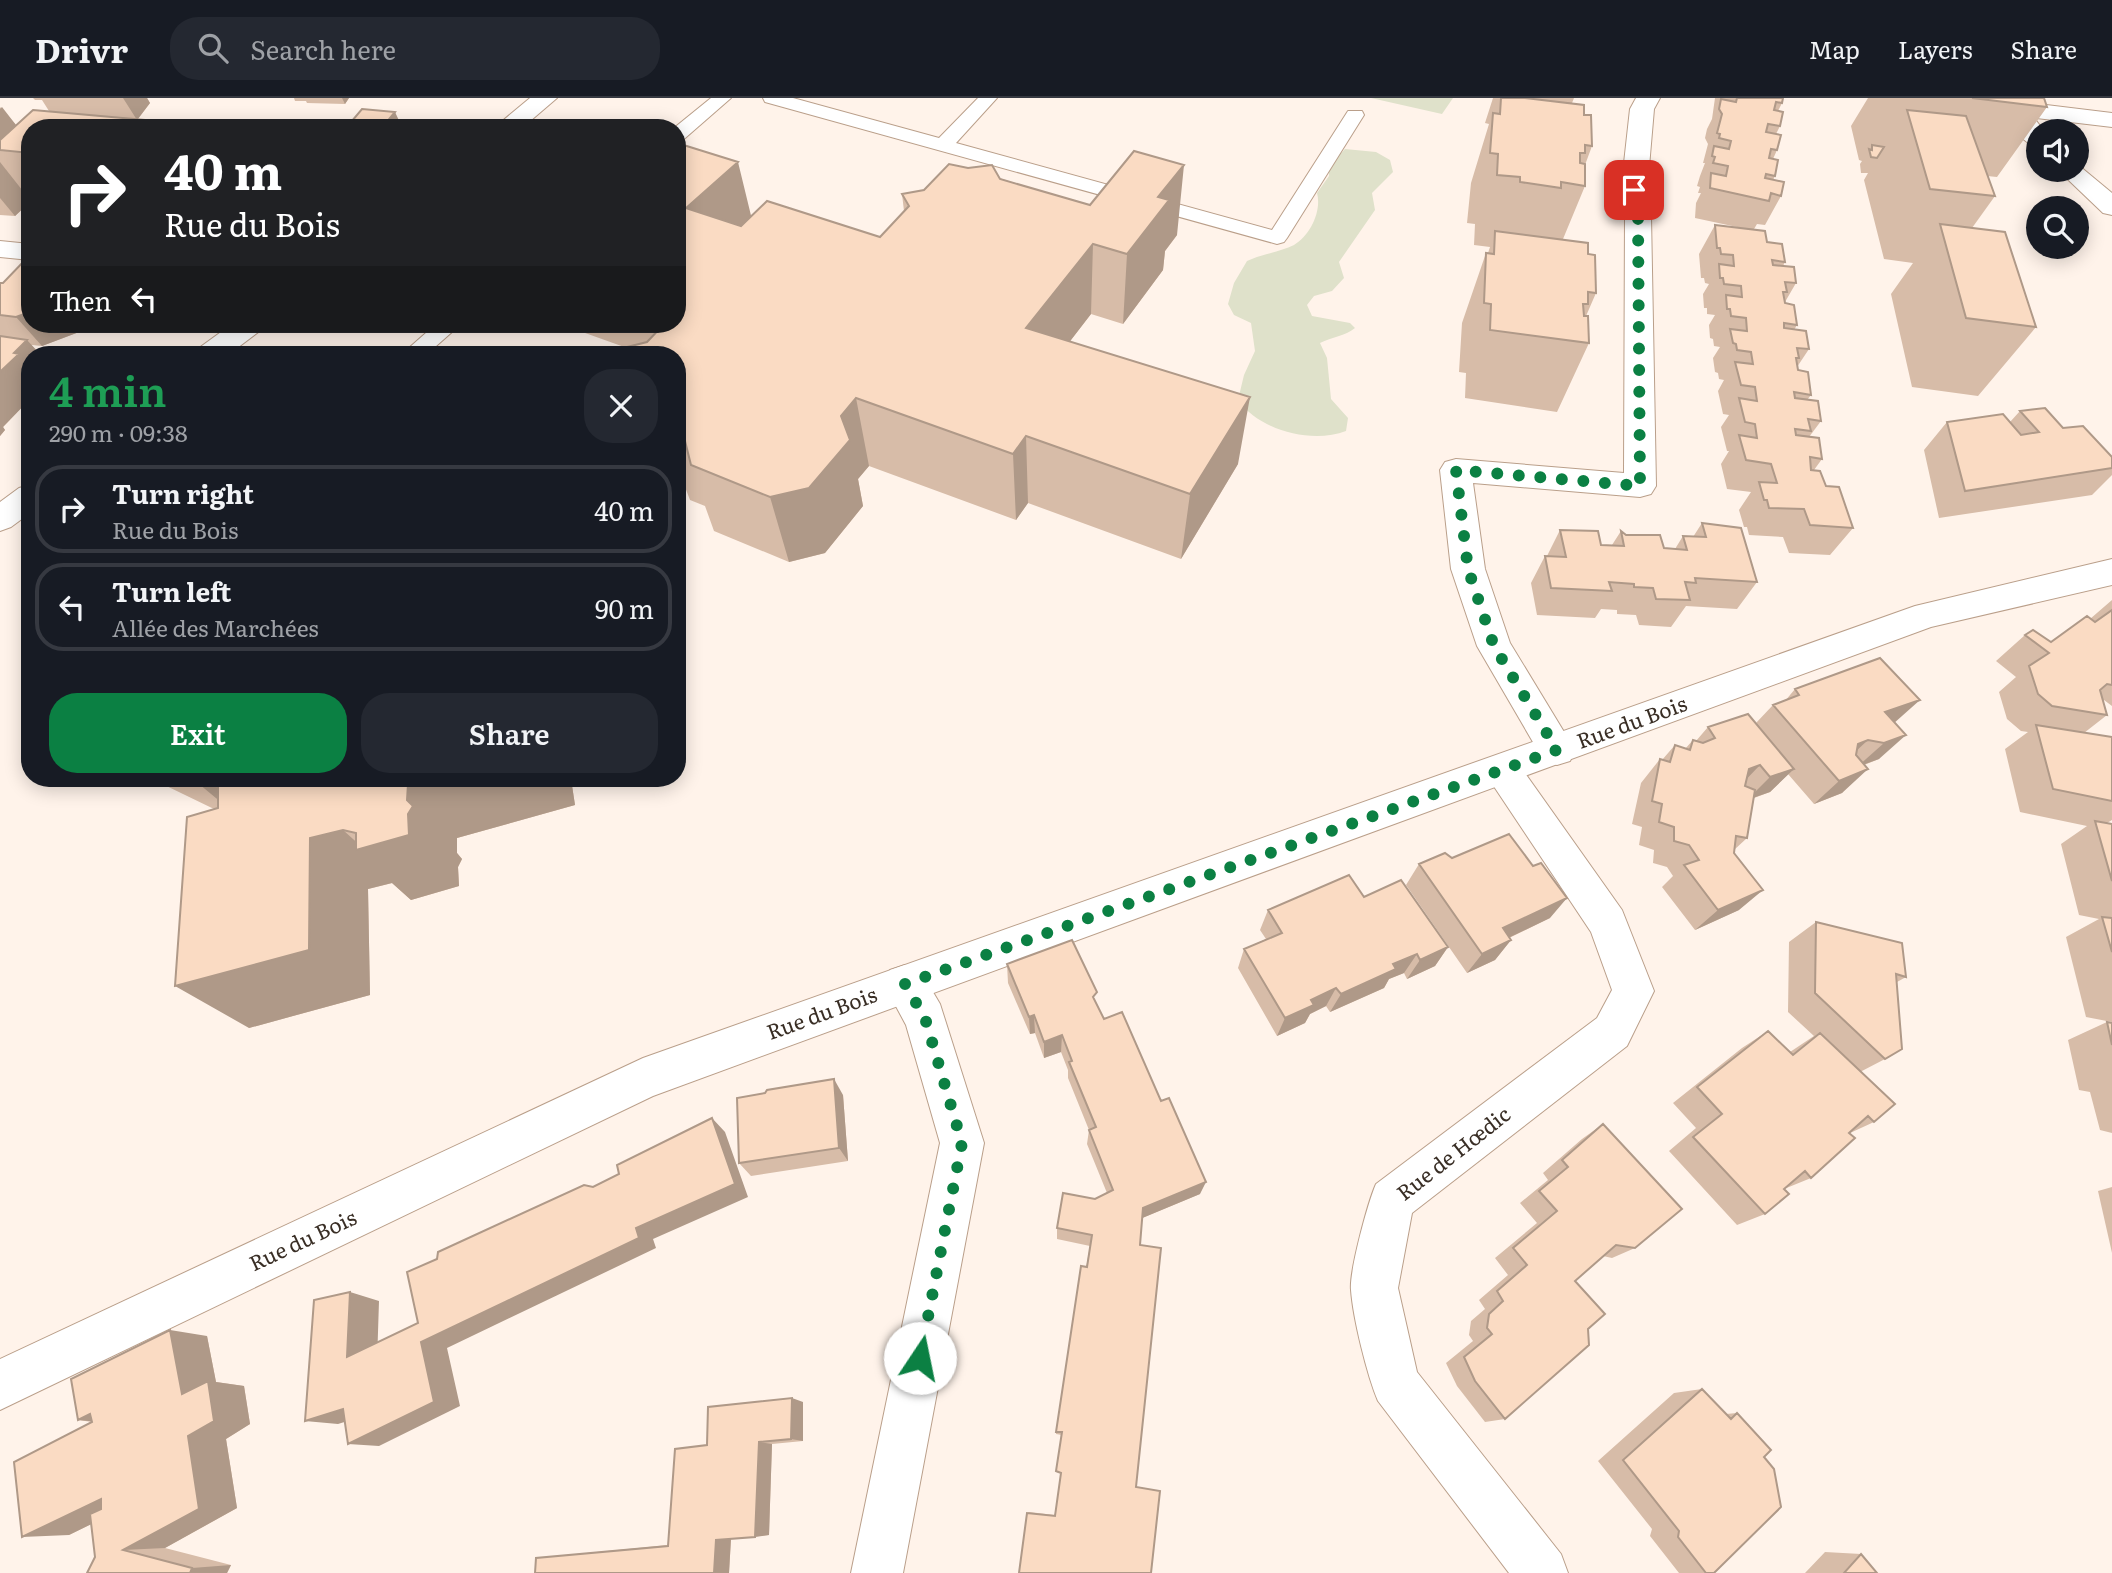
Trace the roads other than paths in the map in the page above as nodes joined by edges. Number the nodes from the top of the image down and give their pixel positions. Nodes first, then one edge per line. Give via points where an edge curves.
1 (545, 98) edge
2 (722, 98) edge
3 (772, 98) edge
4 (988, 98) edge
5 (1648, 98) edge
6 (1927, 98) edge
7 (2009, 103) edge
8 (1355, 115) dead end
9 (518, 119) edge
10 (2112, 120) edge
11 (2026, 125) edge
12 (686, 128) edge
13 (943, 145) junction
14 (2084, 182) edge
15 (2112, 207) edge
16 (0, 249) edge
17 (21, 251) edge
18 (241, 333) edge
19 (439, 333) edge
20 (227, 346) edge
21 (423, 346) edge
22 (21, 503) edge
23 (0, 519) edge
24 (2112, 572) edge
25 (1557, 750) junction
26 (1502, 770) junction
27 (905, 984) junction
28 (0, 1385) edge
29 (877, 1573) edge
30 (1542, 1573) edge

1 - 9 street
2 - 12 lane
3 - 13 lane
4 - 13 lane
5 - 25 street via 1634,190 1640,486 1456,470 1468,569 1494,646
6 - 7 street
7 - 10 street
7 - 11 street
8 - 13 lane via 1277,237
14 - 15 street
16 - 17 street
18 - 20 street
19 - 21 lane
22 - 23 street
24 - 25 street, Rue du Bois via 1927,615
25 - 26 street, Rue du Bois
26 - 27 street, Rue du Bois
26 - 30 street, Rue de Hœdic via 1608,923 1633,991 1612,1032 1392,1200 1374,1288 1395,1384
27 - 28 street, Rue du Bois via 643,1079
27 - 29 street via 925,1018 962,1143

